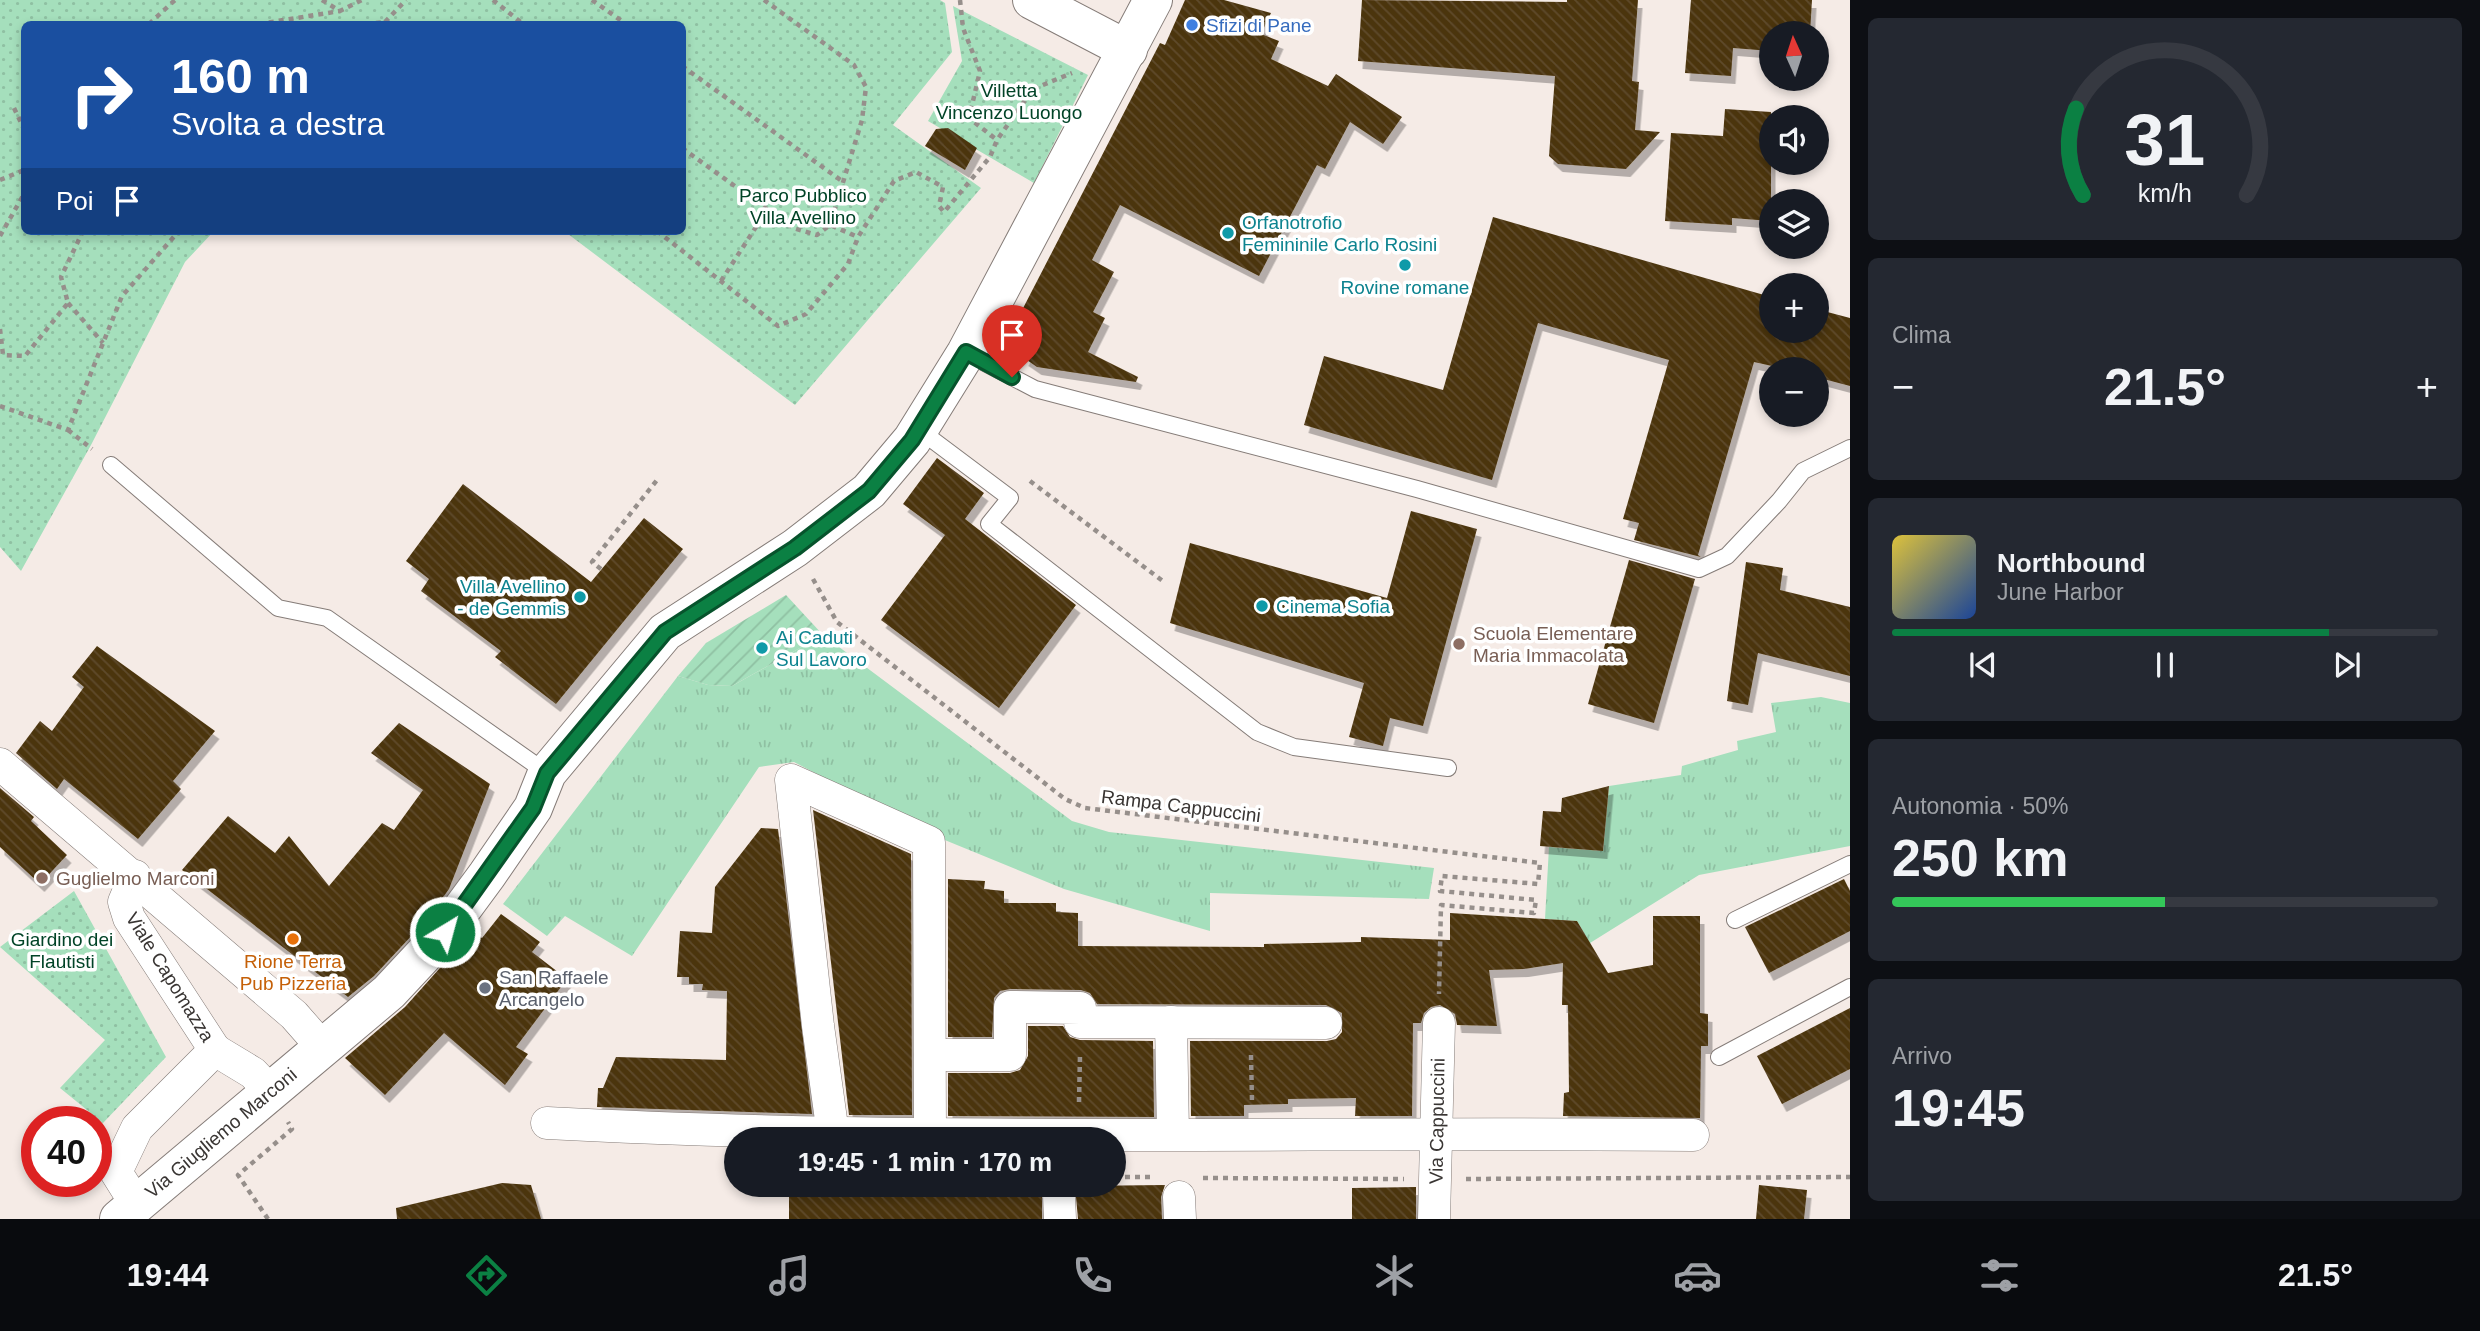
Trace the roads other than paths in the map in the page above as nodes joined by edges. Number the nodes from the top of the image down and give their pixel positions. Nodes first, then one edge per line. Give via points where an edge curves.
1 (1032, 0) edge
2 (1153, 0) edge
3 (1128, 50) junction
4 (966, 352) junction
5 (918, 429) junction
6 (1850, 448) edge
7 (111, 465) dead end
8 (0, 764) edge
9 (1448, 768) dead end
10 (547, 773) junction
11 (1850, 864) edge
12 (135, 876) junction
13 (1735, 920) dead end
14 (1850, 987) edge
15 (1171, 1022) junction
16 (1326, 1023) dead end
17 (1439, 1023) road end
18 (323, 1048) junction
19 (215, 1050) junction
20 (930, 1055) junction
21 (1719, 1057) dead end
22 (270, 1091) junction
23 (547, 1123) dead end
24 (833, 1127) edge
25 (930, 1127) edge
26 (724, 1130) edge
27 (1437, 1133) junction
28 (1126, 1134) edge
29 (1173, 1134) junction
30 (1693, 1135) dead end
31 (128, 1212) edge
32 (1434, 1219) edge

1 - 3 street
2 - 3 street, Via Giugliemo Marconi
3 - 4 street, Via Giugliemo Marconi
4 - 5 street, Via Giugliemo Marconi
4 - 6 lane via 1035,389 1418,489 1699,569 1727,556 1803,471
5 - 9 lane via 1010,498 989,524 1257,732 1294,747
5 - 10 street, Via Giugliemo Marconi via 869,491 795,548 665,632
7 - 10 lane via 278,608 327,618
8 - 12 street, Viale Capomazza
10 - 18 street, Via Giugliemo Marconi via 533,808 445,932 389,992
11 - 13 lane
12 - 18 street, Viale Capomazza via 294,1015
12 - 19 street, Viale Capomazza via 124,902 130,918
14 - 21 lane
15 - 16 street
15 - 20 street via 1080,1022 1080,1008 1010,1007 1010,1055
15 - 29 street
17 - 27 street, Via Cappuccini
18 - 22 street, Via Giugliemo Marconi
19 - 22 street via 253,1073
19 - 31 street, Viale Capomazza via 136,1128 116,1172
20 - 24 street via 929,842 791,780
20 - 25 street
22 - 31 street, Via Giugliemo Marconi
23 - 26 street
27 - 29 street
27 - 30 street
27 - 32 street, Via Cappuccini
28 - 29 street

